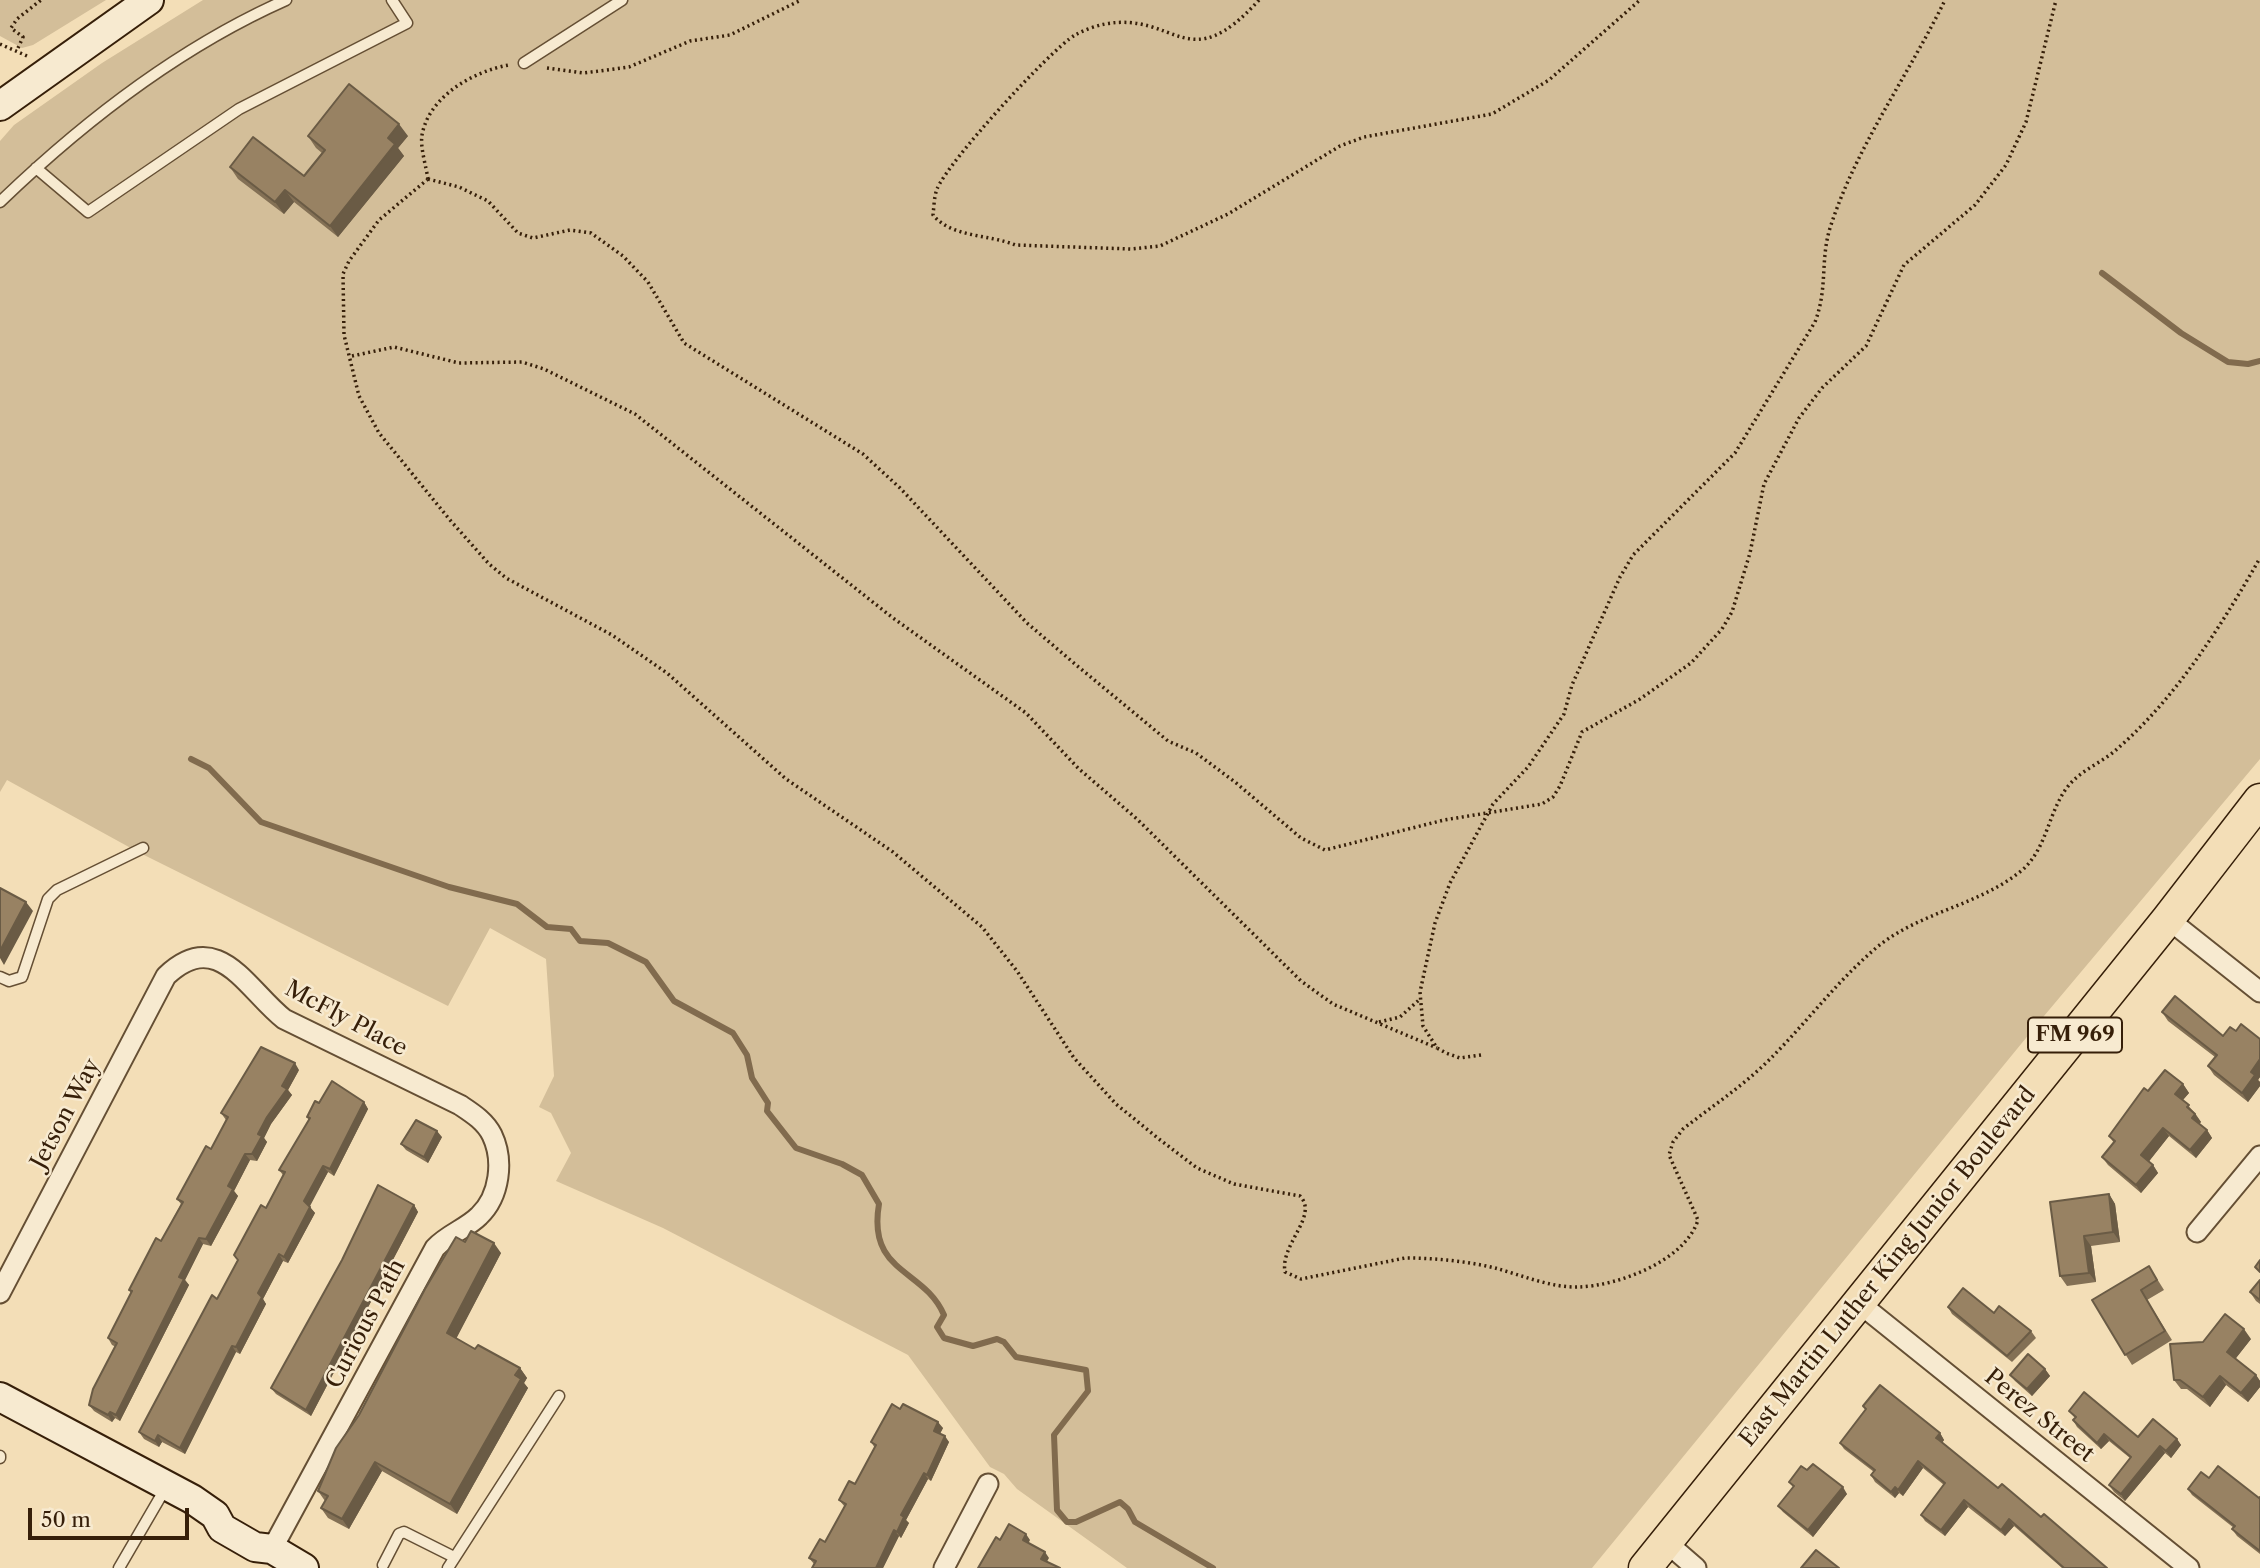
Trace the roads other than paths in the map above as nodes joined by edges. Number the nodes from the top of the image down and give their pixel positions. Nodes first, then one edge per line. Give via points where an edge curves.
1 (149, 0) edge
2 (286, 0) edge
3 (392, 0) edge
4 (622, 0) edge
5 (524, 62) road end
6 (4, 96) edge
7 (36, 167) junction
8 (0, 202) edge
9 (2260, 800) edge
10 (143, 848) dead end
11 (2168, 919) junction
12 (180, 963) joint
13 (0, 977) edge
14 (2260, 992) edge
15 (491, 1133) joint
16 (2260, 1156) edge
17 (2197, 1232) dead end
18 (0, 1293) edge
19 (1859, 1303) junction
20 (559, 1396) dead end
21 (0, 1397) edge
22 (988, 1484) dead end
23 (167, 1485) junction
24 (1666, 1542) junction
25 (272, 1549) junction
26 (454, 1558) junction
27 (383, 1564) dead end
28 (119, 1568) edge
29 (304, 1568) edge
30 (448, 1568) edge
31 (944, 1568) edge
32 (1645, 1568) edge
33 (1696, 1568) edge
34 (2189, 1568) edge

1 - 6 street
2 - 7 lane via 145,81
3 - 7 lane via 407,23 239,109 88,212
4 - 5 lane
7 - 8 lane
9 - 11 main road, East Martin Luther King Junior Boulevard / FM 969
10 - 13 lane via 57,890 48,899 22,976 9,981
11 - 14 street
11 - 19 main road, East Martin Luther King Junior Boulevard / FM 969
12 - 15 street, McFly Place via 218,959 232,966 265,1004 285,1019 460,1105 480,1118
12 - 18 street, Jetson Way via 166,976
15 - 25 street, Curious Path via 499,1168 487,1205 479,1217 443,1239 431,1254
16 - 17 street
19 - 24 main road, East Martin Luther King Junior Boulevard / FM 969
19 - 34 street, Perez Street
20 - 26 lane
21 - 23 street
22 - 31 street
23 - 25 street via 215,1515 230,1513 249,1523 264,1534
23 - 28 lane
24 - 32 main road, East Martin Luther King Junior Boulevard / FM 969
24 - 33 street
25 - 29 street
26 - 27 lane via 404,1532
26 - 30 lane

